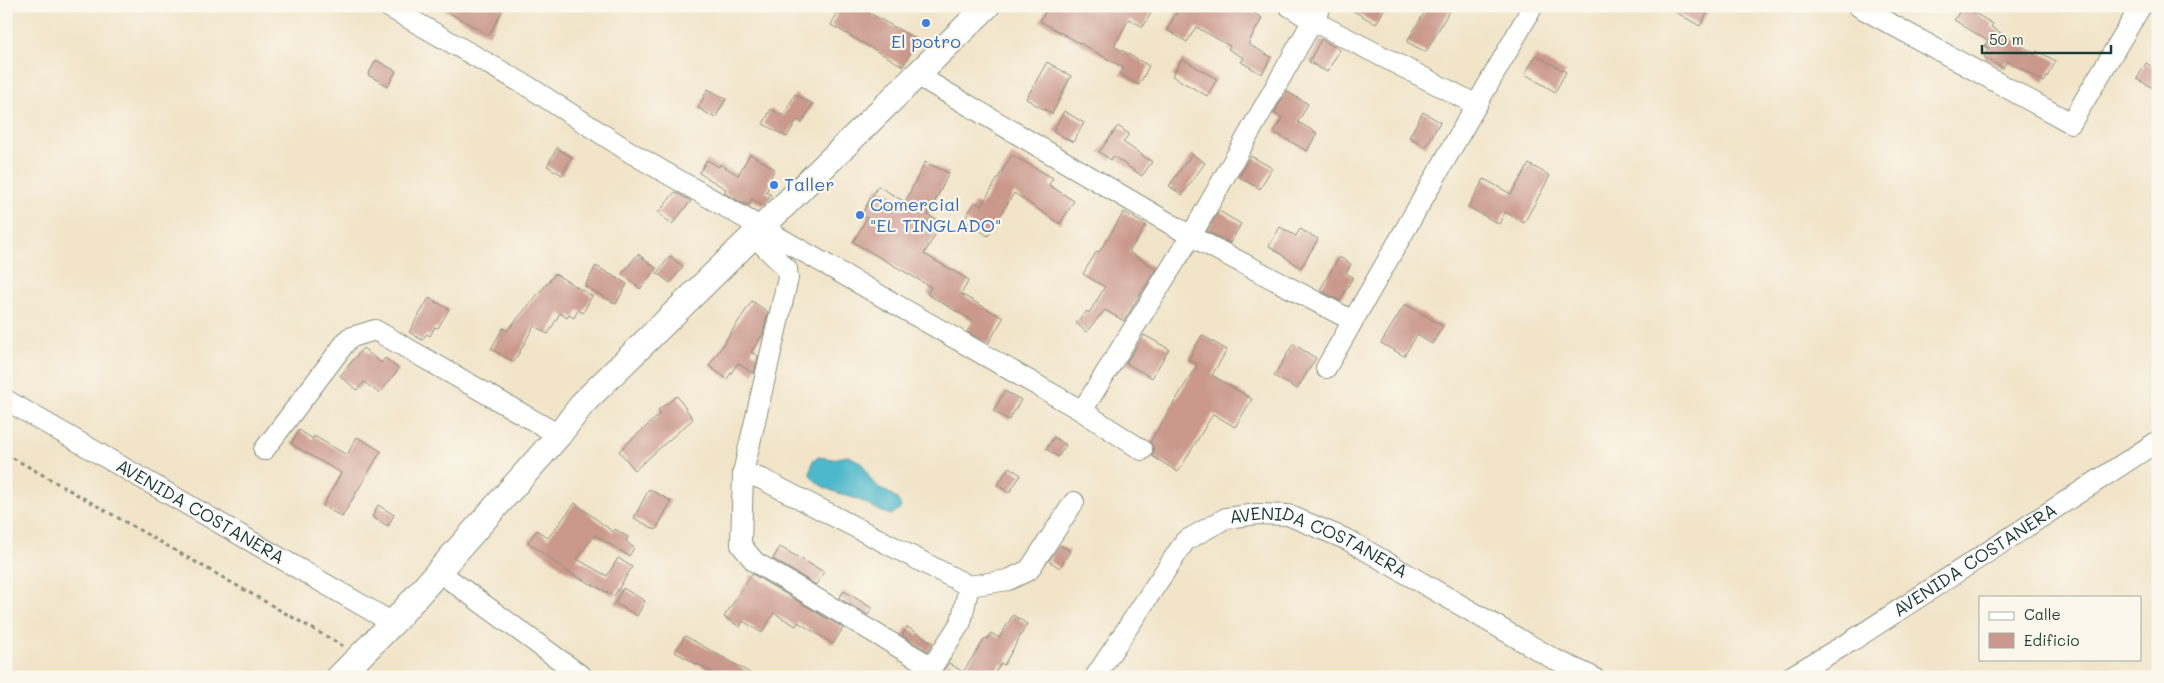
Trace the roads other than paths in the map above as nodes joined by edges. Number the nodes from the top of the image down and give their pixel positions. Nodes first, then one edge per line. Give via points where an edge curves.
1 (387, 6) edge
2 (987, 6) edge
3 (1003, 6) edge
4 (1289, 6) edge
5 (1533, 6) edge
6 (1858, 6) edge
7 (2141, 6) edge
8 (1317, 14) edge
9 (927, 81) junction
10 (1477, 105) junction
11 (766, 235) junction
12 (1191, 236) junction
13 (1353, 321) junction
14 (1326, 368) dead end
15 (6, 400) edge
16 (1082, 411) junction
17 (559, 435) junction
18 (2158, 441) edge
19 (264, 450) dead end
20 (1142, 450) dead end
21 (743, 473) junction
22 (1074, 502) dead end
23 (438, 571) junction
24 (969, 586) junction
25 (393, 623) junction
26 (339, 677) edge
27 (583, 677) edge
28 (1095, 677) edge
29 (1593, 677) edge
30 (1790, 677) edge

1 - 11 street via 529,87
2 - 11 main road
3 - 9 main road
4 - 8 street
5 - 10 street
6 - 7 street via 2071,123
8 - 10 street
8 - 12 street
9 - 11 main road
9 - 12 street
10 - 13 street
11 - 16 street
11 - 17 main road via 593,413
11 - 21 street via 787,269 788,278
12 - 13 street
12 - 16 street
13 - 14 street
15 - 25 street, AVENIDA COSTANERA
16 - 20 street
17 - 19 street via 375,330 349,338
17 - 23 main road
18 - 30 street, AVENIDA COSTANERA
21 - 24 street
21 - 24 street via 741,545 755,562 932,667 961,622
22 - 24 street via 1029,570 1008,580
23 - 25 main road
23 - 27 street
25 - 26 main road
28 - 29 street, AVENIDA COSTANERA via 1185,541 1226,518 1257,514 1288,515 1348,540 1552,658

